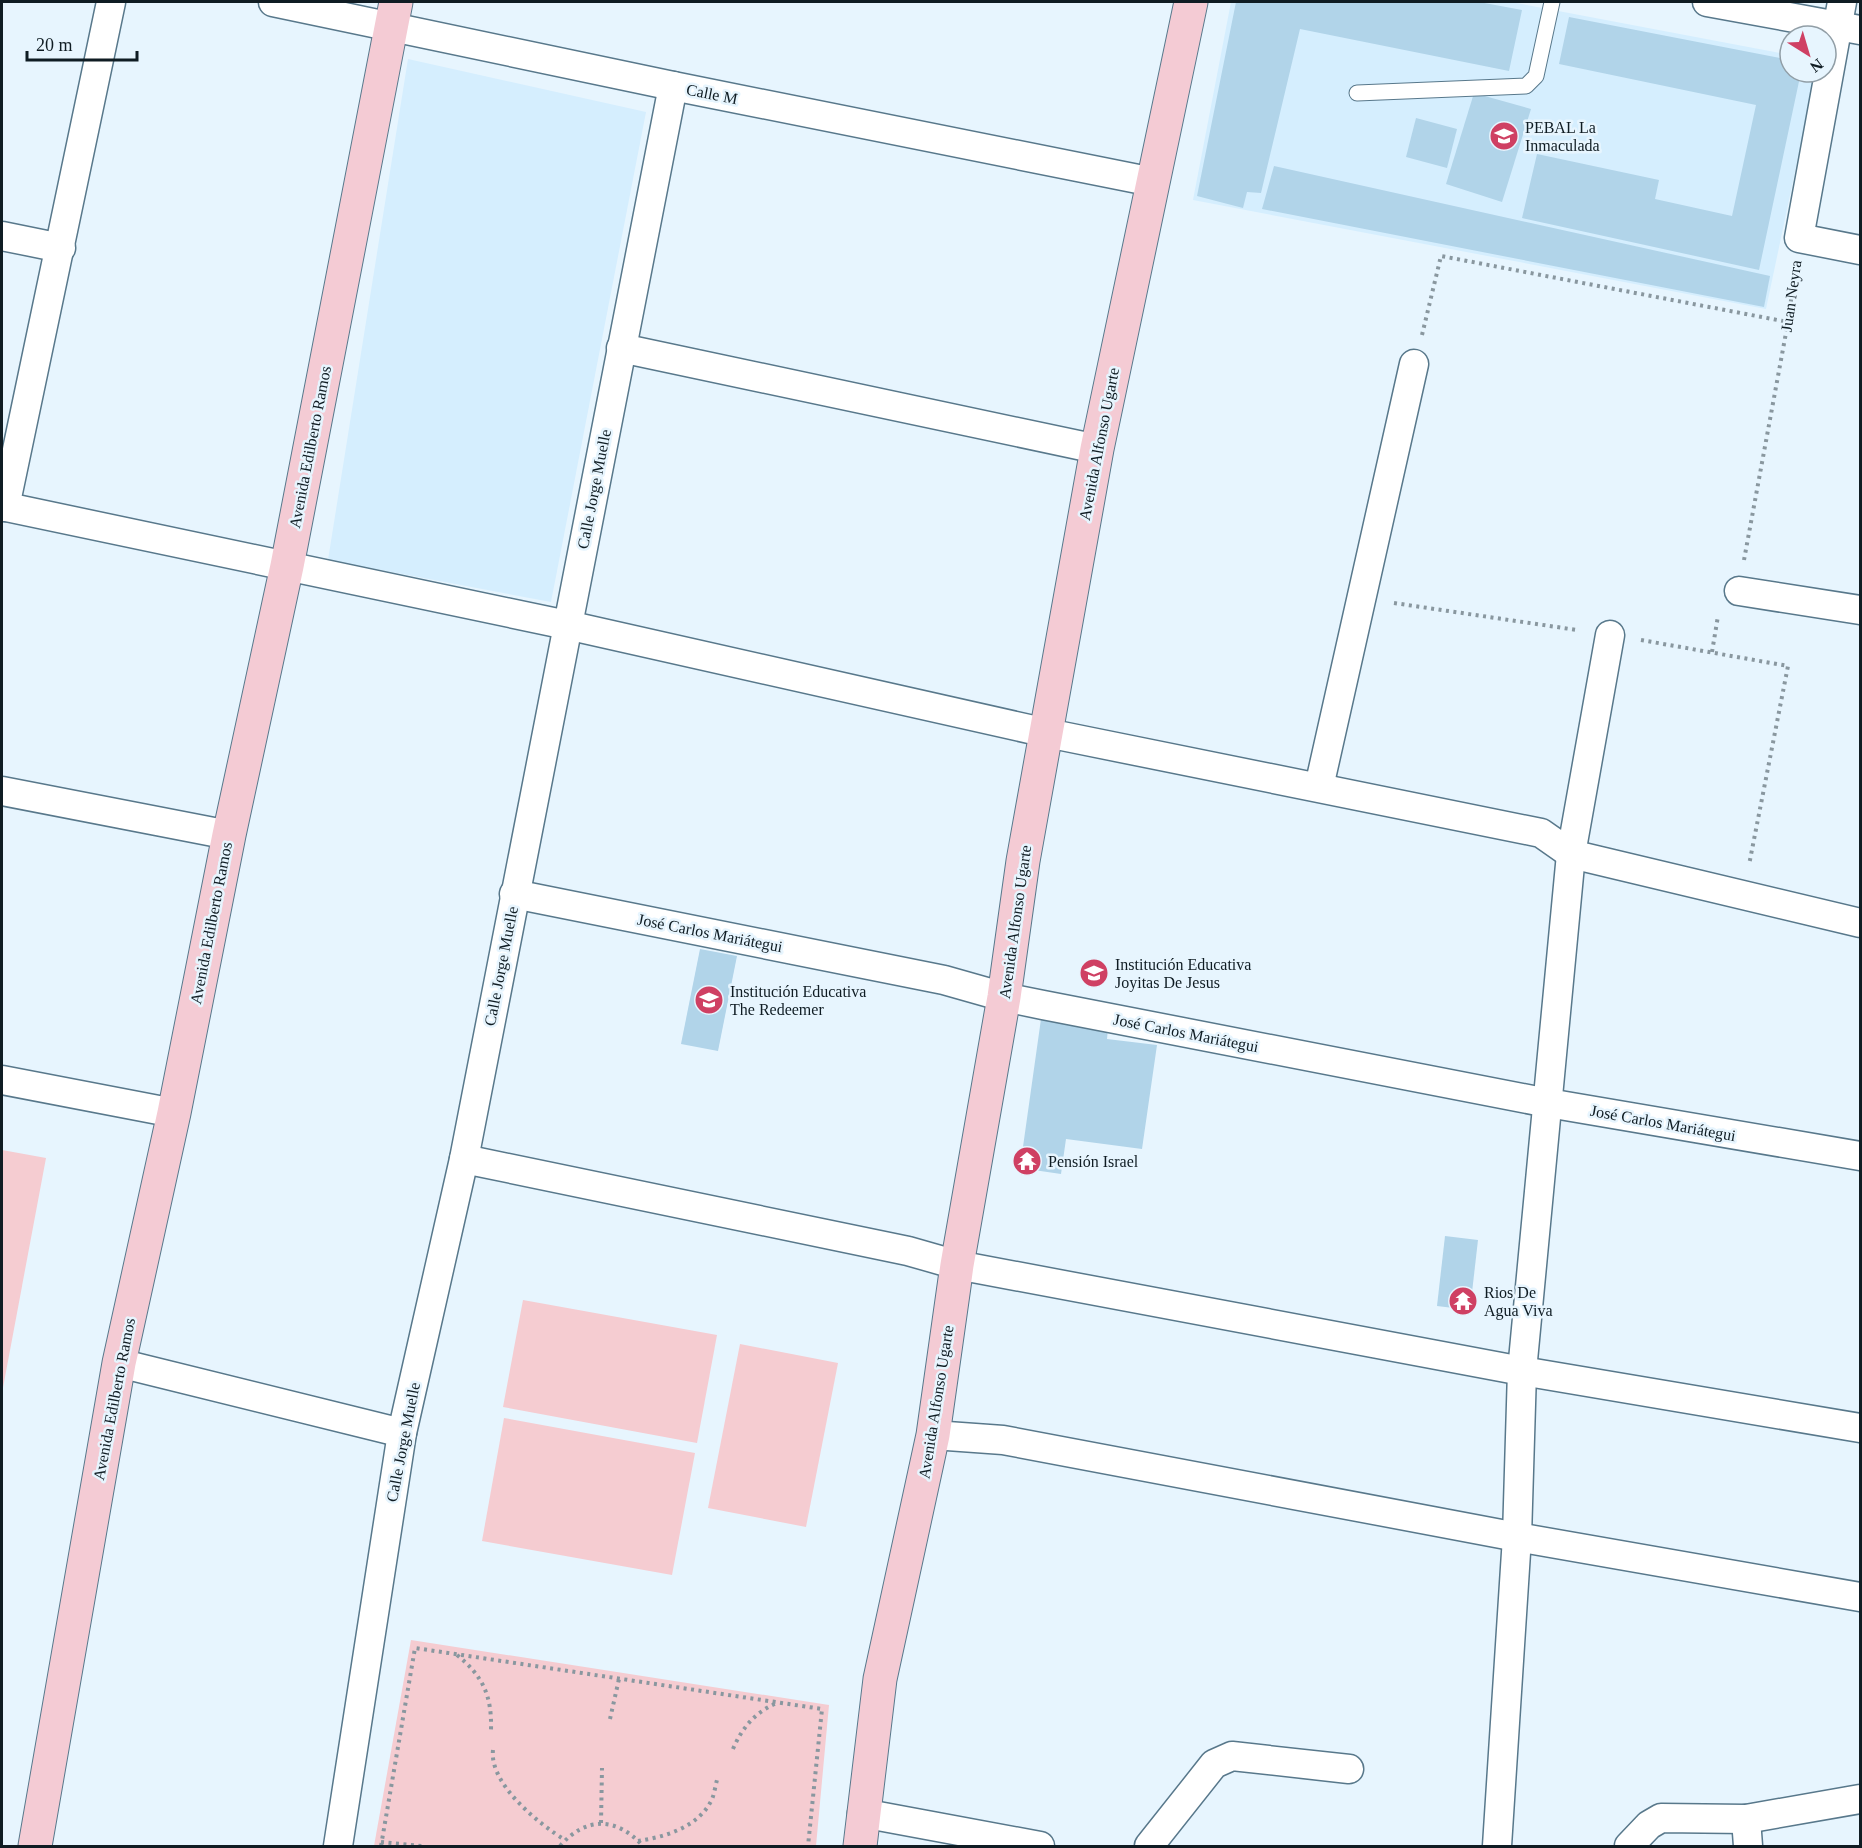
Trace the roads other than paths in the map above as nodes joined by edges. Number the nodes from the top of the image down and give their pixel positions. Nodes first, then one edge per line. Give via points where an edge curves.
1 (111, 2) edge
2 (273, 2) edge
3 (1191, 2) edge
4 (1552, 2) edge
5 (1707, 2) edge
6 (393, 14) edge
7 (1847, 19) edge
8 (673, 86) junction
9 (1358, 93) dead end
10 (1153, 182) junction
11 (2, 236) edge
12 (61, 248) junction
13 (1860, 250) edge
14 (621, 348) junction
15 (1414, 364) road end
16 (1097, 449) junction
17 (3, 506) edge
18 (287, 566) junction
19 (1739, 591) road end
20 (1860, 610) edge
21 (567, 625) junction
22 (1610, 635) dead end
23 (1047, 733) junction
24 (1319, 787) junction
25 (2, 791) edge
26 (229, 835) junction
27 (1571, 854) junction
28 (514, 894) junction
29 (1860, 923) edge
30 (1005, 998) junction
31 (2, 1080) edge
32 (1548, 1103) junction
33 (174, 1113) junction
34 (1860, 1156) edge
35 (464, 1159) junction
36 (957, 1265) junction
37 (118, 1364) junction
38 (1522, 1371) junction
39 (1860, 1428) edge
40 (402, 1433) junction
41 (933, 1435) junction
42 (1517, 1537) junction
43 (1860, 1598) edge
44 (1350, 1769) dead end
45 (1860, 1799) edge
46 (862, 1813) junction
47 (1747, 1833) edge
48 (35, 1846) edge
49 (338, 1846) edge
50 (860, 1846) edge
51 (1040, 1846) edge
52 (1149, 1846) edge
53 (1497, 1846) edge
54 (1629, 1846) edge

1 - 12 street
2 - 6 street, Calle M
3 - 10 street, Avenida Alfonso Ugarte
4 - 9 lane via 1536,76 1526,86
5 - 7 street
6 - 8 street, Calle M
6 - 18 street, Avenida Edilberto Ramos
7 - 13 street, Juan Neyra via 1799,238
8 - 10 street, Calle M
8 - 14 street, Calle Jorge Muelle
10 - 16 street, Avenida Alfonso Ugarte
11 - 12 street
12 - 17 street
14 - 16 street
14 - 21 street, Calle Jorge Muelle
15 - 24 street
16 - 23 street, Avenida Alfonso Ugarte
17 - 18 street
18 - 21 street
18 - 26 street, Avenida Edilberto Ramos
19 - 20 street
21 - 23 street
21 - 28 street, Calle Jorge Muelle
22 - 27 street
23 - 24 street
23 - 30 street, Avenida Alfonso Ugarte via 1023,861
24 - 27 street via 1541,833
25 - 26 street
26 - 33 street, Avenida Edilberto Ramos
27 - 29 street
27 - 32 street
28 - 30 street, José Carlos Mariátegui via 944,980
28 - 35 street, Calle Jorge Muelle
30 - 32 street, José Carlos Mariátegui
30 - 36 street, Avenida Alfonso Ugarte
31 - 33 street
32 - 34 street, José Carlos Mariátegui
32 - 38 street
33 - 37 street, Avenida Edilberto Ramos
35 - 36 street via 908,1251
35 - 40 street, Calle Jorge Muelle
36 - 38 street
36 - 41 street, Avenida Alfonso Ugarte
37 - 40 street
37 - 48 street, Avenida Edilberto Ramos
38 - 39 street
38 - 42 street
40 - 49 street, Calle Jorge Muelle
41 - 42 street via 1003,1440
41 - 46 street, Avenida Alfonso Ugarte via 880,1679
42 - 43 street
42 - 53 street
44 - 52 street via 1232,1756 1214,1764
45 - 47 street
46 - 50 street, Avenida Alfonso Ugarte
46 - 51 street
47 - 54 street via 1661,1818

